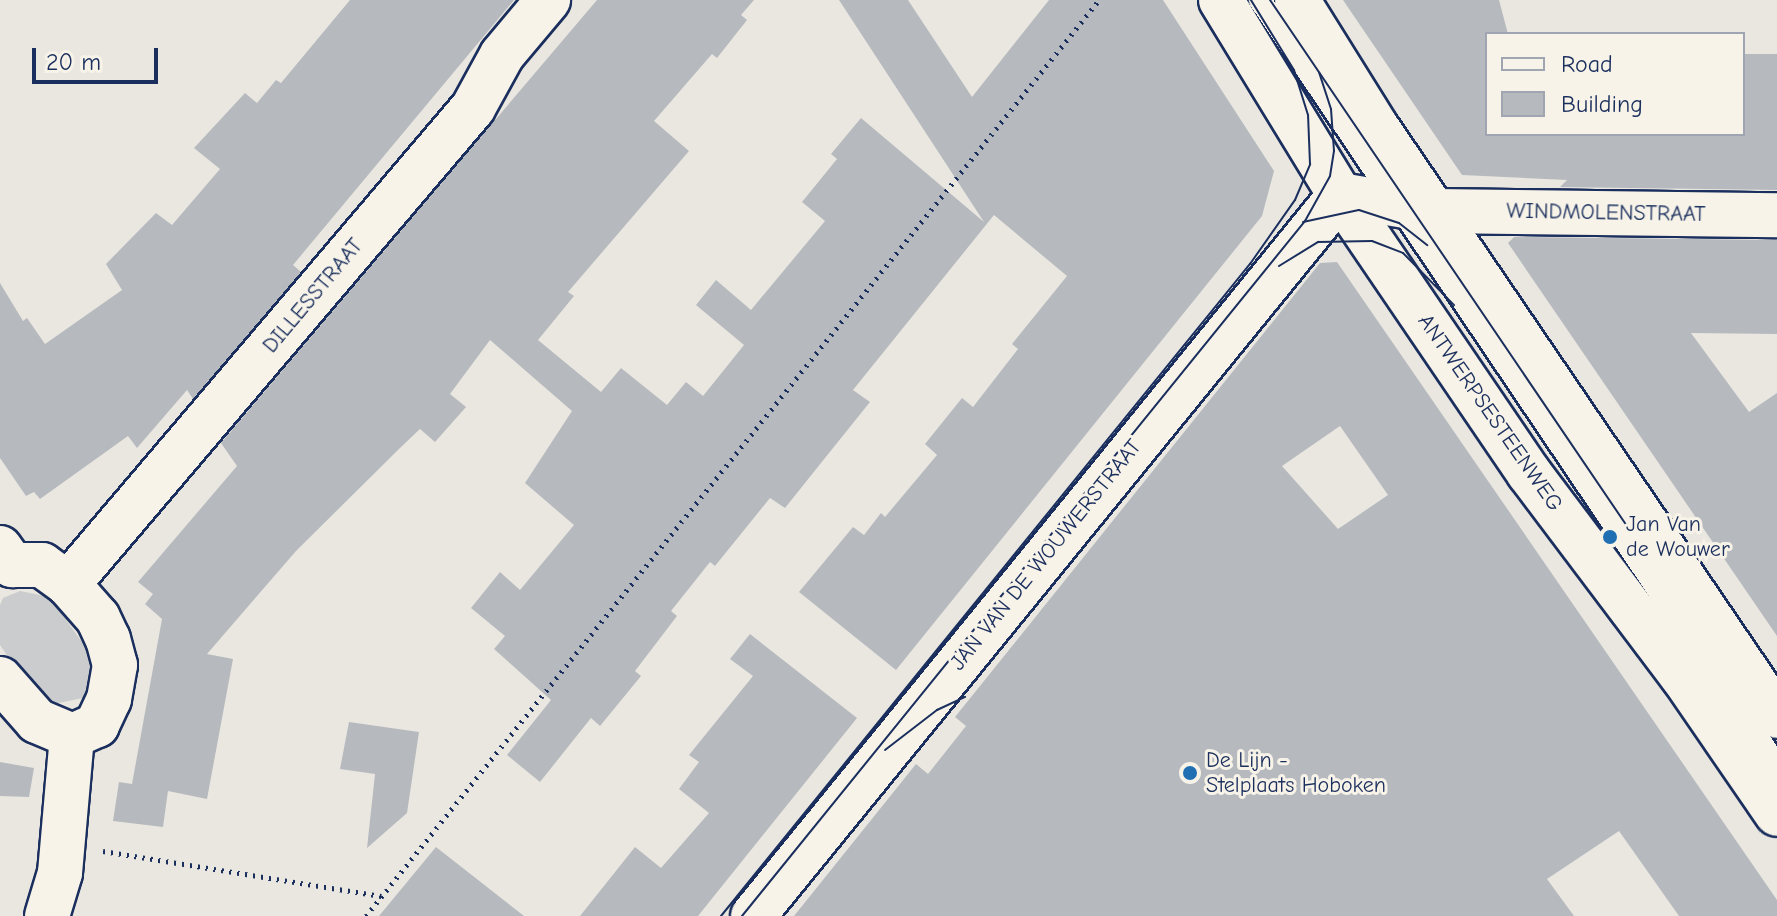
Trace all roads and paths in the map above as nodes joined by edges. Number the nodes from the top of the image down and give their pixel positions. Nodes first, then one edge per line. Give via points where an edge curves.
1 (548, 0) edge
2 (1099, 0) edge
3 (1221, 0) edge
4 (1260, 0) edge
5 (1297, 0) edge
6 (1340, 195) junction
7 (1416, 208) junction
8 (1777, 215) edge
9 (4, 563) edge
10 (68, 584) junction
11 (0, 679) edge
12 (1777, 716) edge
13 (72, 736) junction
14 (1777, 766) edge
15 (1777, 814) edge
16 (63, 844) junction
17 (381, 896) junction
18 (47, 916) edge
19 (366, 916) edge
20 (753, 916) edge

1 - 10 street, DILLESSTRAAT via 502,55 473,108
2 - 17 path
3 - 6 street, ANTWERPSESTEENWEG
4 - 7 lane
5 - 7 street
6 - 7 street, WINDMOLENSTRAAT
6 - 15 street, ANTWERPSESTEENWEG via 1529,473 1683,677
6 - 20 street, JAN VAN DE WOUWERSTRAAT
7 - 8 street, WINDMOLENSTRAAT
7 - 12 street
7 - 14 lane
9 - 10 street via 42,565
10 - 13 street via 98,618 115,665 97,725
11 - 13 street via 37,721
13 - 16 street
16 - 17 path
16 - 18 street
17 - 19 path

